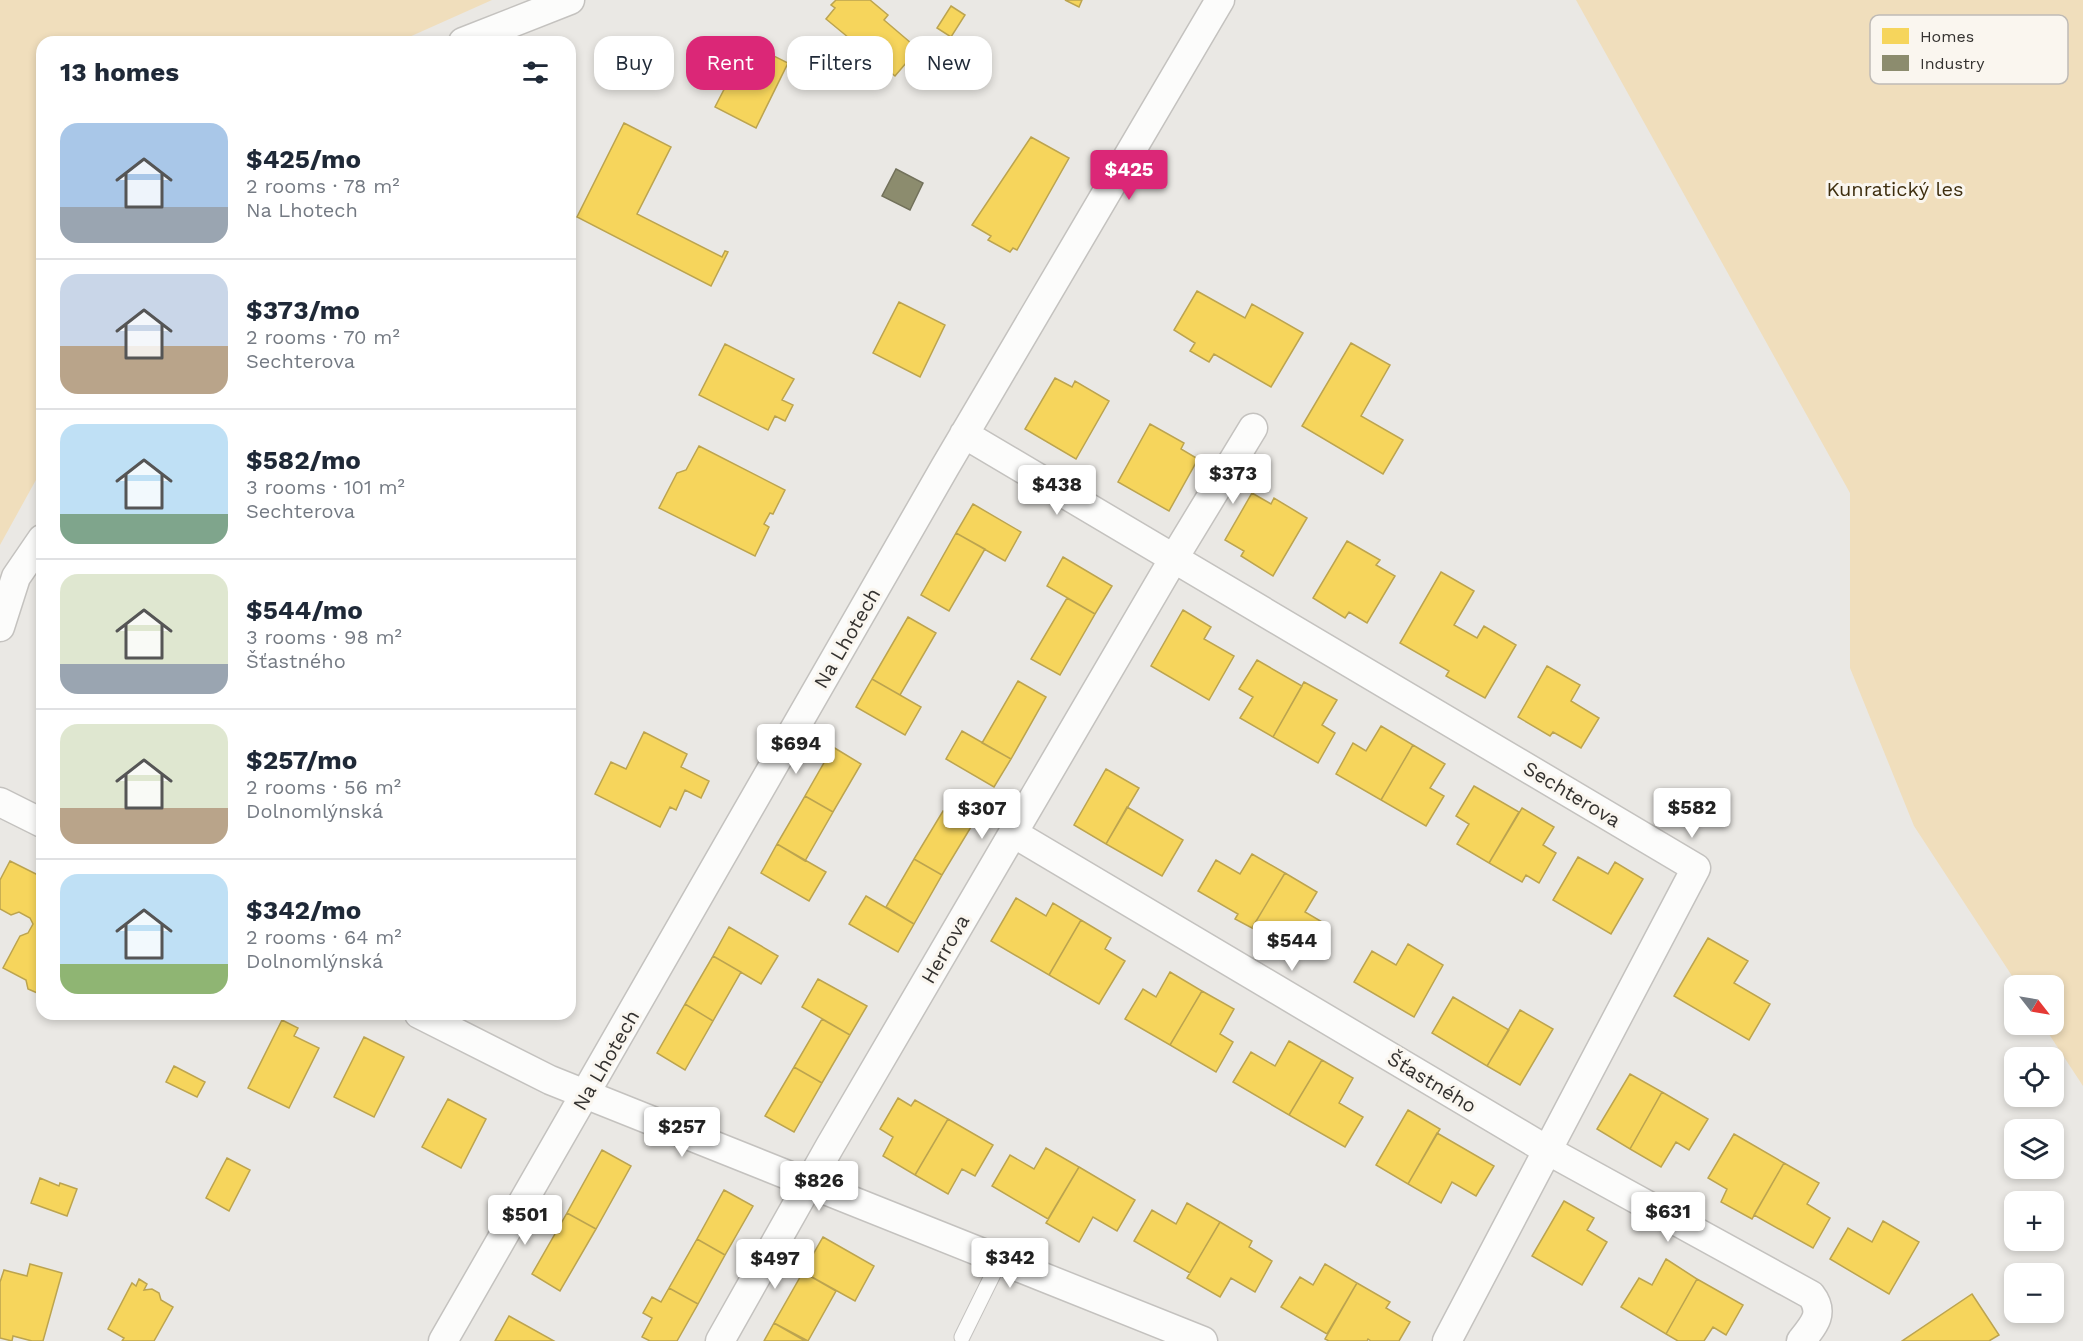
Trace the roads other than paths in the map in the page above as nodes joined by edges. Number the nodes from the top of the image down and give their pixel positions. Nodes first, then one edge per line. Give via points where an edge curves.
1 (570, 0) edge
2 (1220, 0) edge
3 (478, 36) edge
4 (1253, 428) dead end
5 (964, 434) junction
6 (36, 548) edge
7 (1174, 558) junction
8 (0, 627) edge
9 (0, 802) edge
10 (36, 820) edge
11 (1013, 833) junction
12 (431, 1020) edge
13 (586, 1094) junction
14 (1547, 1150) junction
15 (808, 1184) junction
16 (1000, 1260) junction
17 (962, 1337) dead end
18 (443, 1341) edge
19 (720, 1341) edge
20 (1202, 1341) edge
21 (1447, 1341) edge
22 (1801, 1341) edge

1 - 3 street
2 - 5 street, Na Lhotech
4 - 7 street
5 - 7 street, Sechterova
5 - 13 street, Na Lhotech
6 - 8 street via 16,577
7 - 11 street, Herrova
7 - 14 street, Sechterova via 1696,868
9 - 10 street
11 - 14 street, Šťastného
11 - 15 street, Herrova
12 - 13 street
13 - 15 street
13 - 18 street, Na Lhotech
14 - 21 street, Sechterova
14 - 22 street, Šťastného via 1811,1295 1818,1313
15 - 16 street
15 - 19 street, Herrova
16 - 17 lane
16 - 20 street

